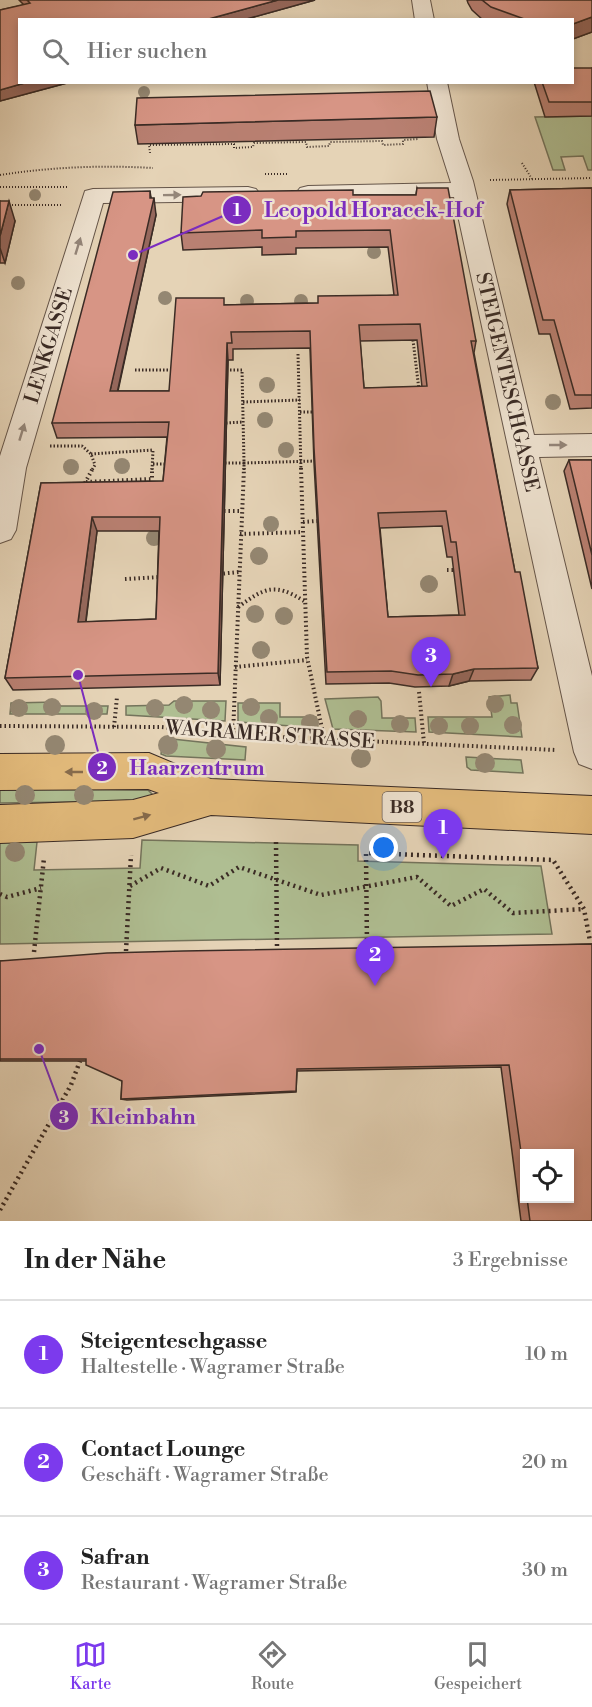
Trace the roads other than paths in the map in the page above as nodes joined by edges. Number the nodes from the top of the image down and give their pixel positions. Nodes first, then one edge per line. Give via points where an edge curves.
1 (421, 0) edge
2 (425, 18) edge
3 (437, 84) edge
4 (472, 185) junction
5 (592, 445) edge
6 (524, 446) junction
7 (0, 530) edge
8 (592, 752) edge
9 (0, 772) edge
10 (211, 797) junction
11 (592, 815) edge
12 (0, 824) edge

1 - 2 street
3 - 4 street, STEIGENTESCHGASSE via 448,139
4 - 6 street, STEIGENTESCHGASSE
7 -> 4 street, LENKGASSE via 11,468 93,196
6 -> 5 street
6 - 8 street, STEIGENTESCHGASSE
10 -> 9 main road, B8 via 149,771
10 - 11 main road, B8
12 -> 10 main road, B8 via 133,819

